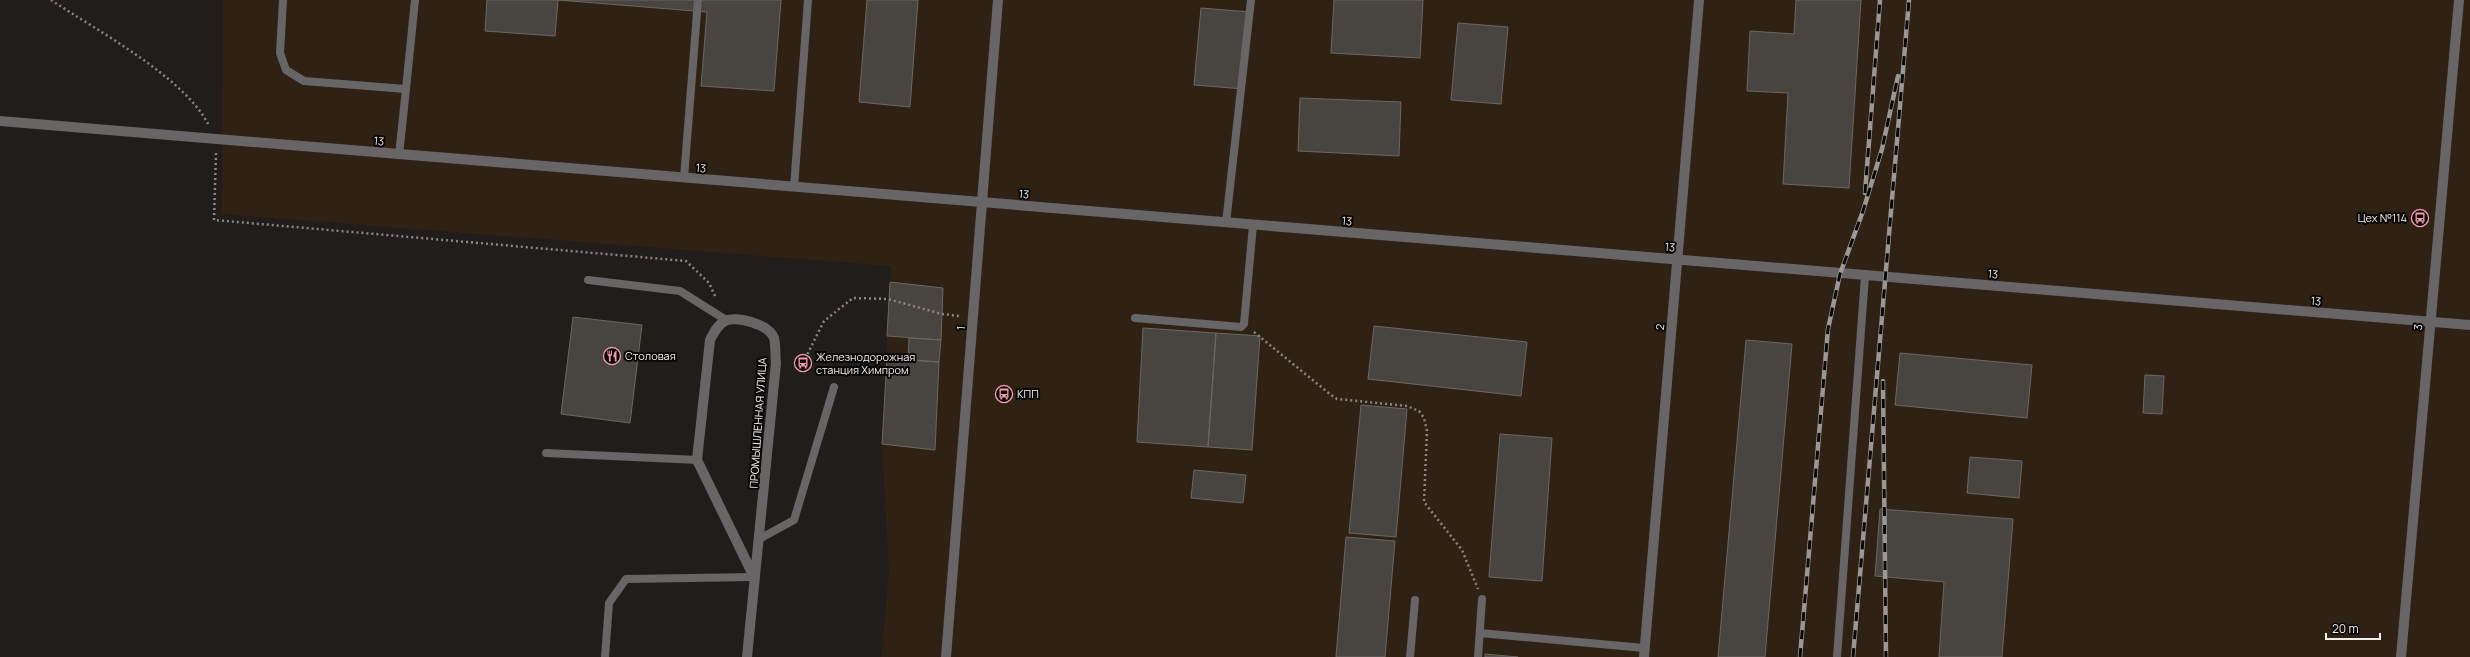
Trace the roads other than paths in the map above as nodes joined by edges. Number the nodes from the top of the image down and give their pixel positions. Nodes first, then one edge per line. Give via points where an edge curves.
1 (283, 0) edge
2 (415, 0) edge
3 (698, 0) edge
4 (808, 0) edge
5 (998, 0) edge
6 (1251, 0) edge
7 (1699, 0) edge
8 (2459, 0) edge
9 (406, 90) junction
10 (0, 121) edge
11 (399, 155) junction
12 (684, 178) junction
13 (794, 187) junction
14 (984, 203) junction
15 (1226, 223) junction
16 (1253, 225) junction
17 (1677, 260) junction
18 (1865, 276) junction
19 (588, 280) dead end
20 (1135, 318) dead end
21 (726, 320) junction
22 (2431, 322) junction
23 (2470, 326) edge
24 (834, 387) dead end
25 (546, 453) dead end
26 (697, 460) junction
27 (760, 538) junction
28 (754, 577) junction
29 (1482, 599) road end
30 (1415, 600) dead end
31 (1480, 633) junction
32 (1644, 652) edge
33 (605, 657) edge
34 (747, 657) edge
35 (946, 657) edge
36 (1410, 657) edge
37 (1478, 657) edge
38 (1837, 657) edge
39 (2401, 657) edge

1 - 9 lane via 280,53 286,70 304,81
2 - 9 lane
3 - 12 lane
4 - 13 lane
5 - 14 street, 1
6 - 15 lane
7 - 17 street, 2
8 - 22 street, 3
9 - 11 lane
10 - 11 street, 13
11 - 12 street, 13
12 - 13 street, 13
13 - 14 street, 13
14 - 15 street, 13
14 - 35 street, 1
15 - 16 street, 13
16 - 17 street, 13
16 - 20 lane via 1244,324 1241,327
17 - 18 street, 13
17 - 32 street, 2
18 - 22 street, 13
18 - 38 lane
19 - 21 lane via 680,291
21 - 26 street via 717,327 710,340
21 - 27 street, ПРОМЫШЛЕННАЯ УЛИЦА via 751,322 767,328 774,338 776,363
22 - 23 street, 13
22 - 39 street, 3
24 - 27 lane via 794,520
25 - 26 lane
26 - 28 street
27 - 28 street, ПРОМЫШЛЕННАЯ УЛИЦА
28 - 33 lane via 626,579 609,603
28 - 34 street, ПРОМЫШЛЕННАЯ УЛИЦА
29 - 31 lane
30 - 36 lane
31 - 32 lane
31 - 37 lane

